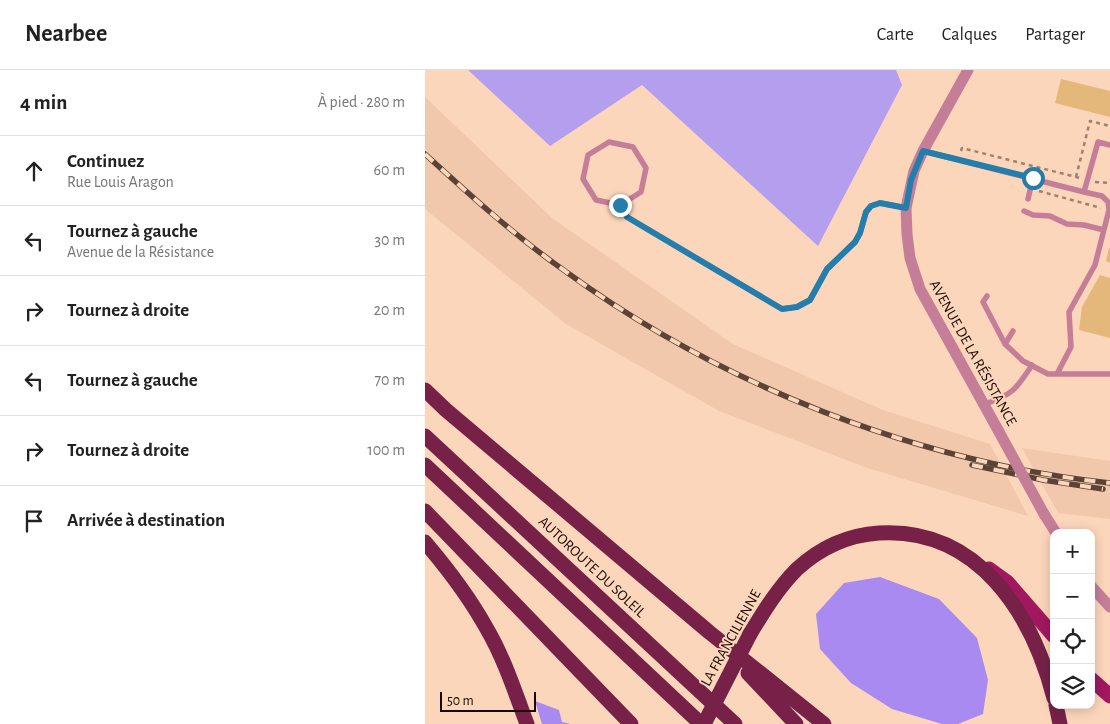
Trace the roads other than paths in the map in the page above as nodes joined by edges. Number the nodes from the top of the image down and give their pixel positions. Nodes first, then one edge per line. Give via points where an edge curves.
1 (968, 70) edge
2 (1110, 144) edge
3 (923, 151) junction
4 (1033, 178) junction
5 (1084, 192) junction
6 (1027, 199) dead end
7 (620, 205) junction
8 (906, 208) junction
9 (1024, 212) dead end
10 (1104, 230) junction
11 (987, 296) dead end
12 (1013, 330) dead end
13 (1005, 344) junction
14 (1032, 365) junction
15 (1057, 374) junction
16 (1110, 374) edge
17 (425, 390) edge
18 (984, 404) junction
19 (425, 436) edge
20 (425, 465) edge
21 (425, 511) edge
22 (1054, 529) edge
23 (425, 542) edge
24 (965, 555) junction
25 (1095, 590) edge
26 (1110, 607) edge
27 (1050, 631) edge
28 (709, 632) junction
29 (1095, 683) edge
30 (1050, 685) edge
31 (1110, 696) edge
32 (1056, 709) edge
33 (527, 724) edge
34 (631, 724) edge
35 (703, 724) edge
36 (735, 724) edge
37 (795, 724) edge
38 (824, 724) edge
39 (1060, 724) edge

1 - 3 street, AVENUE DE LA RÉSISTANCE
2 - 5 lane via 1098,142
3 - 4 lane
3 - 8 street, AVENUE DE LA RÉSISTANCE via 911,180
4 - 5 lane
4 - 6 lane
5 - 10 lane via 1102,196 1108,202
7 - 7 lane via 596,200 583,179 588,155 609,142 633,147 646,168 641,192
7 - 8 lane via 627,217 782,309 797,307 810,300 827,269 855,242 871,206 880,203
8 - 18 street, AVENUE DE LA RÉSISTANCE via 910,258 920,289
9 - 10 lane
10 - 15 lane via 1095,265 1069,312 1071,347
11 - 13 lane via 983,302
12 - 13 lane
13 - 14 lane
14 - 15 lane via 1048,374
14 - 18 lane via 1017,388 1000,400
15 - 16 lane
17 - 28 highway
18 - 22 street, AVENUE DE LA RÉSISTANCE, bridge
19 - 36 highway, AUTOROUTE DU SOLEIL
20 - 35 highway
21 - 34 highway
23 - 33 highway via 469,598 488,630 504,662
24 - 27 main road via 1007,582
24 - 30 highway, LA FRANCILIENNE via 1010,598 1039,649
24 - 35 highway, LA FRANCILIENNE, bridge via 942,542 892,532 859,535 827,547 798,568 779,589 750,634
25 - 26 street
28 - 37 highway
28 - 38 highway
29 - 31 main road
32 - 39 highway

